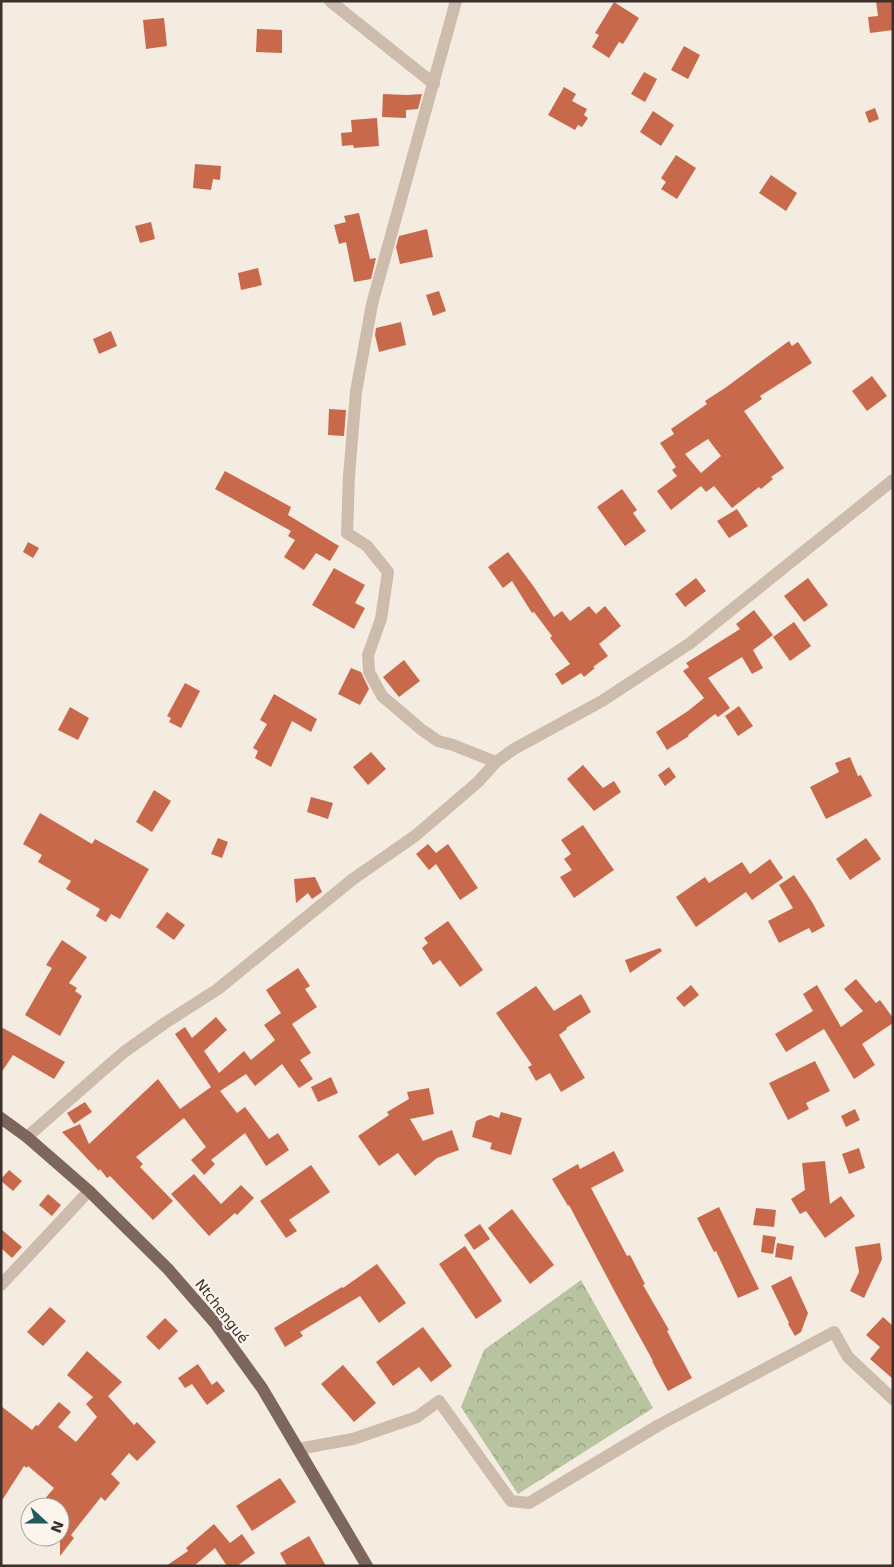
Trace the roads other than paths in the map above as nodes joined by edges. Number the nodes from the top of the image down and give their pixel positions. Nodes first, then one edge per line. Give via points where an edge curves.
1 (330, 1) edge
2 (456, 1) edge
3 (434, 84) junction
4 (893, 480) edge
5 (496, 762) junction
6 (1, 1118) edge
7 (27, 1137) junction
8 (89, 1191) junction
9 (1, 1285) edge
10 (893, 1399) edge
11 (298, 1449) junction
12 (367, 1566) edge

1 - 3 street
2 - 3 street
3 - 5 street via 372,304 356,392 347,534 367,546 388,572 381,619 368,655 370,672 382,696 438,741
4 - 5 street via 688,644 602,701
5 - 7 street via 478,782 415,836 353,879 218,989 124,1052
6 - 7 main road, Ntchengué
7 - 8 main road, Ntchengué
8 - 9 street
8 - 11 main road, Ntchengué via 168,1269 215,1323 262,1388
10 - 11 street via 848,1357 834,1332 659,1424 529,1503 511,1502 440,1401 418,1417 362,1436
11 - 12 main road, Ntchengué

